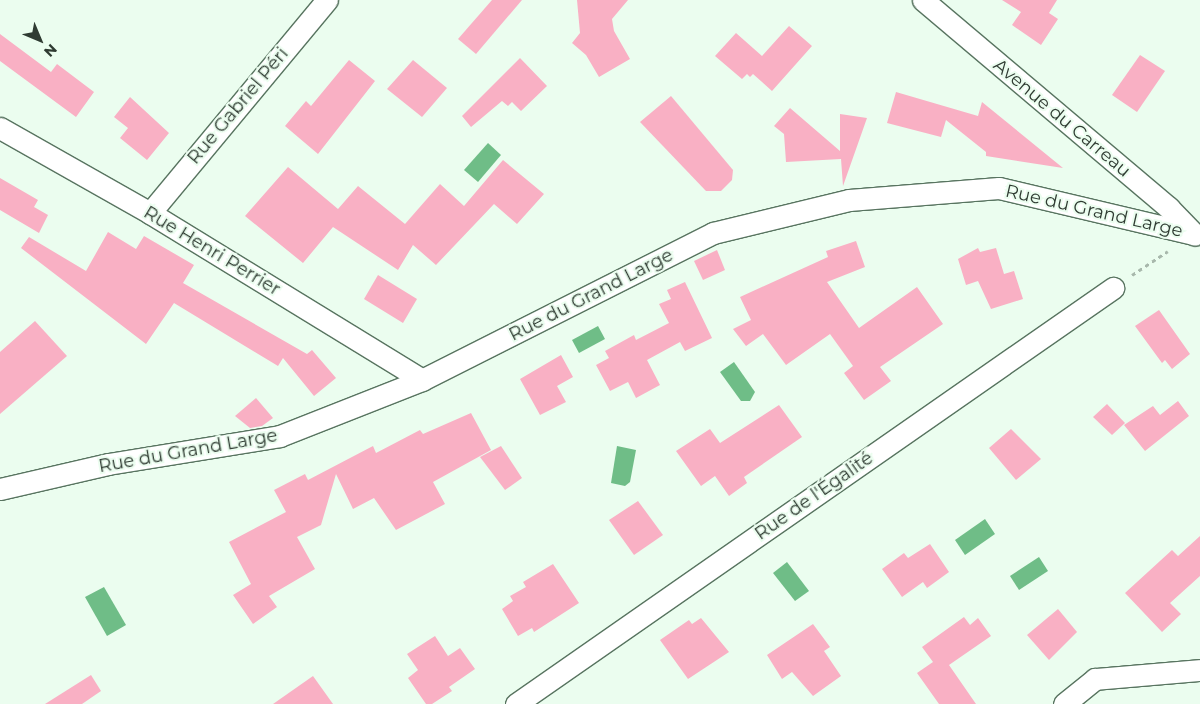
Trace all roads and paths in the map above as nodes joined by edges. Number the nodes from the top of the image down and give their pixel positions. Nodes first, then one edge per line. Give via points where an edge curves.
1 (327, 0) edge
2 (923, 0) edge
3 (0, 128) edge
4 (150, 213) junction
5 (1197, 236) edge
6 (1113, 288) joint
7 (422, 380) junction
8 (0, 489) edge
9 (1200, 670) edge
10 (516, 704) edge
11 (1064, 704) edge

1 - 4 street, Rue Gabriel Péri
2 - 5 street, Avenue du Carreau via 1169,208
3 - 4 street, Rue Henri Perrier
4 - 7 street, Rue Henri Perrier
5 - 6 path
5 - 7 street, Rue du Grand Large via 999,188 849,200 713,233
6 - 10 street, Rue de l'Égalité
7 - 8 street, Rue du Grand Large via 280,436 108,464
9 - 11 street via 1095,678

